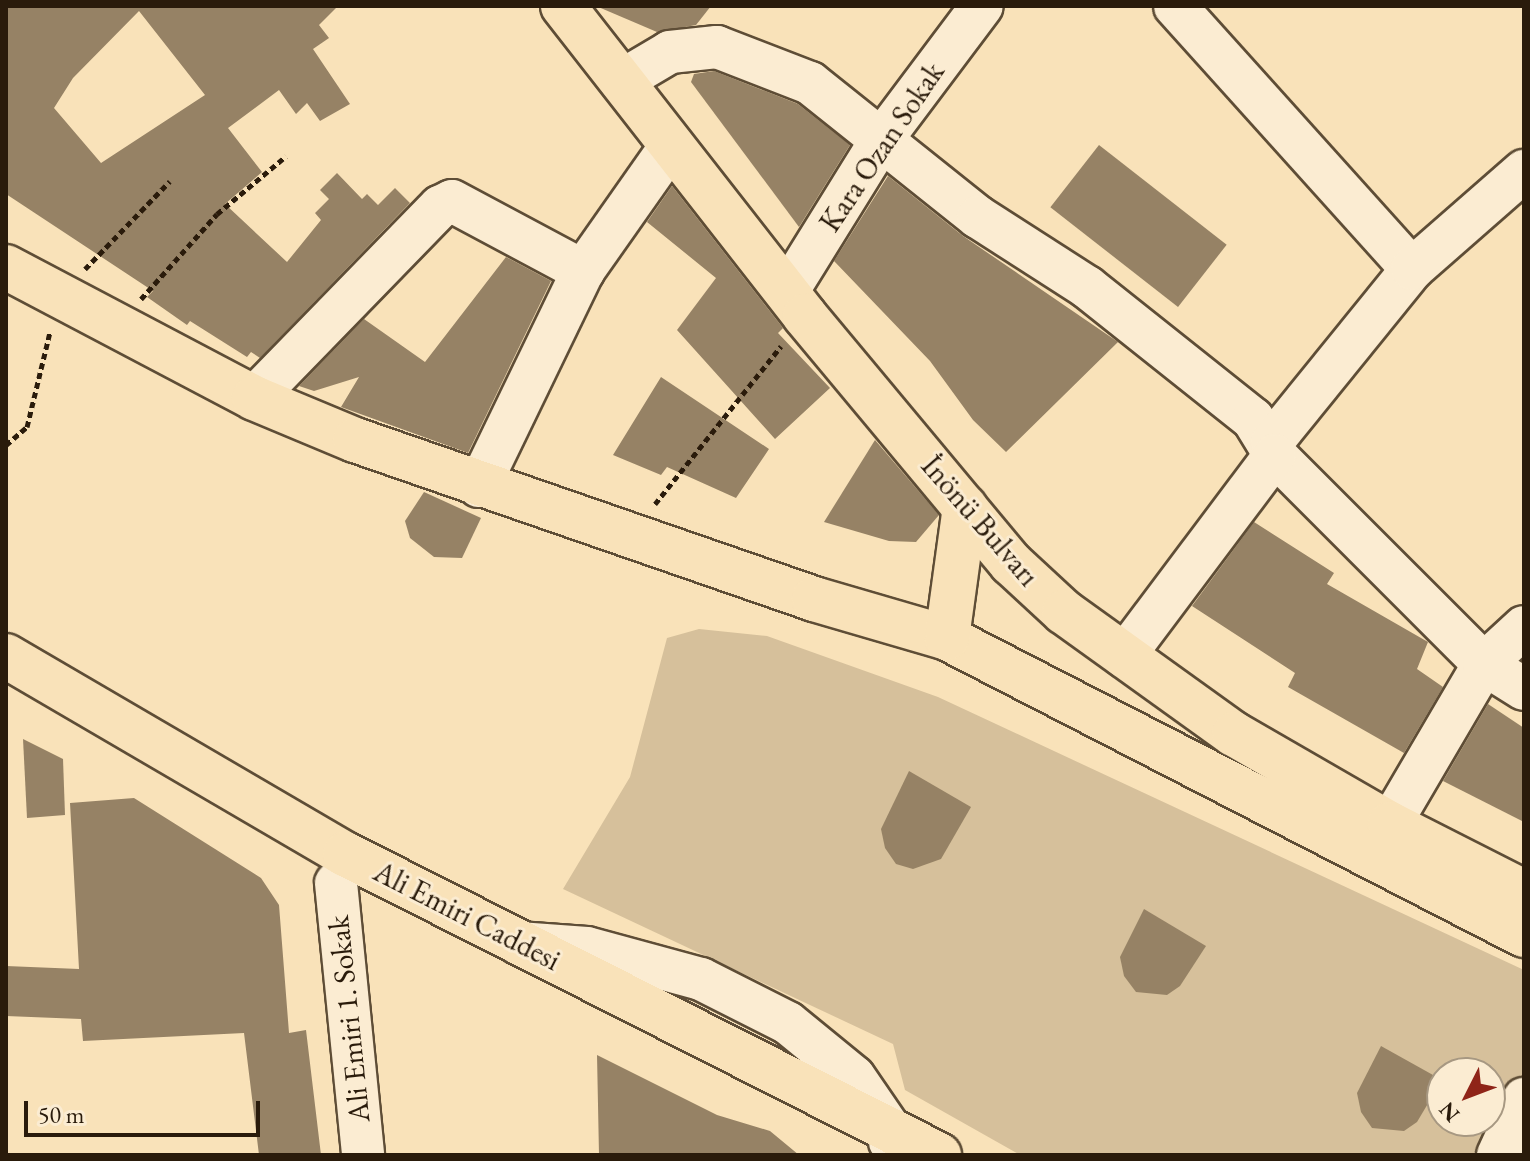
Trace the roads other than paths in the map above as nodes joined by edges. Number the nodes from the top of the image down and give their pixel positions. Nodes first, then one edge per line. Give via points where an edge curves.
1 (563, 6) edge
2 (982, 6) edge
3 (1175, 6) edge
4 (621, 81) junction
5 (882, 139) junction
6 (671, 146) junction
7 (1524, 171) edge
8 (6, 267) edge
9 (1412, 269) junction
10 (583, 271) junction
11 (796, 304) junction
12 (254, 398) junction
13 (1274, 449) junction
14 (479, 486) junction
15 (965, 507) junction
16 (1524, 627) edge
17 (947, 638) junction
18 (6, 656) edge
19 (1124, 656) junction
20 (1484, 664) junction
21 (6, 682) edge
22 (1524, 689) edge
23 (1390, 824) junction
24 (336, 883) junction
25 (1524, 892) edge
26 (1524, 935) edge
27 (1524, 1099) edge
28 (886, 1146) edge
29 (363, 1155) edge
30 (939, 1155) edge
31 (1498, 1155) edge

1 - 4 main road, İnönü Bulvarı
2 - 5 street, Kara Ozan Sokak
3 - 9 street
4 - 5 street via 670,52 717,47 810,83
4 - 6 main road, İnönü Bulvarı
5 - 11 street, Kara Ozan Sokak
5 - 13 street via 978,217 1087,287 1253,419
6 - 10 street
6 - 11 main road, İnönü Bulvarı
7 - 9 street
8 - 12 main road
9 - 13 street
10 - 12 street via 452,201 440,207
10 - 14 street
11 - 15 main road, İnönü Bulvarı
12 - 14 main road
13 - 19 street
13 - 20 street
14 - 17 main road
15 - 17 main road
15 - 19 main road, İnönü Bulvarı via 1021,573
16 - 20 street
17 - 26 main road
18 - 28 main road, Ali Emiri Caddesi via 345,854
19 - 23 main road, İnönü Bulvarı via 1234,734
20 - 22 street
20 - 23 street
21 - 24 main road via 123,747
23 - 25 main road, İnönü Bulvarı
24 - 28 main road
24 - 29 street, Ali Emiri 1. Sokak
27 - 31 street
28 - 30 main road, Ali Emiri Caddesi

